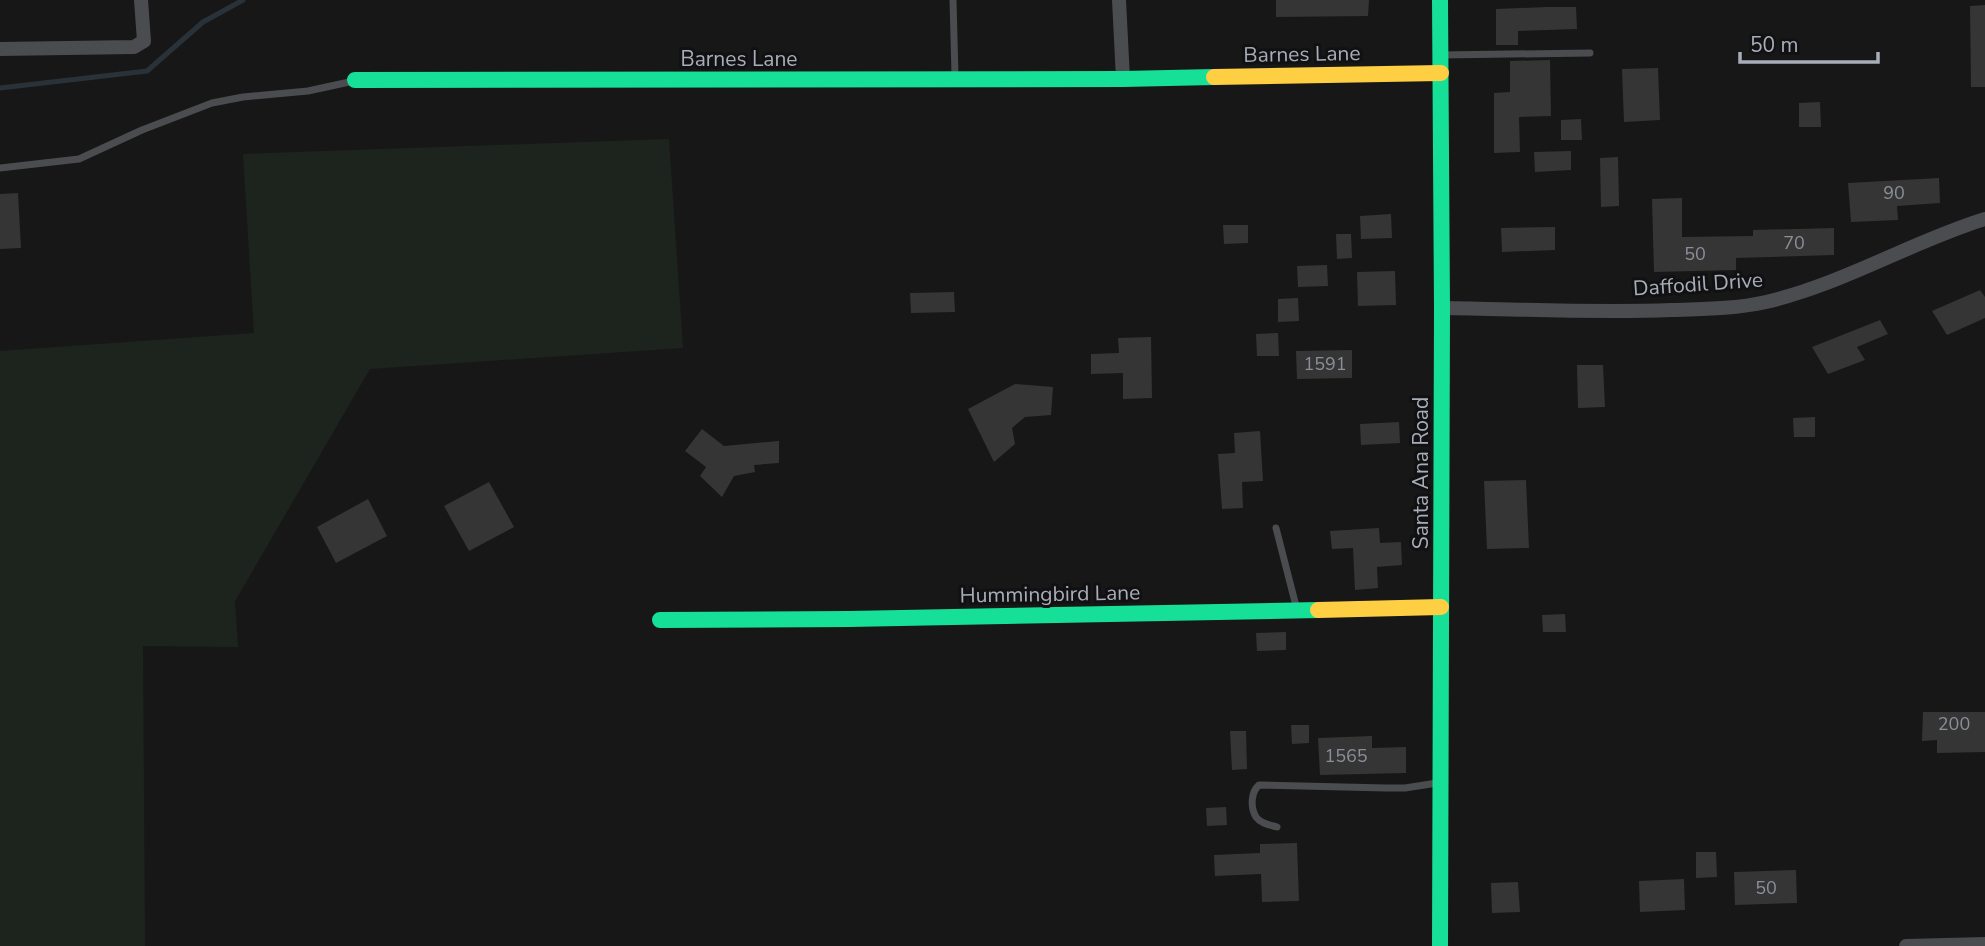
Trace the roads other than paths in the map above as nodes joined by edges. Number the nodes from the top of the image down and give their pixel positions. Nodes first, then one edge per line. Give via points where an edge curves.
1 (141, 0) edge
2 (953, 0) edge
3 (1119, 0) edge
4 (1440, 0) edge
5 (0, 49) edge
6 (1590, 53) dead end
7 (1441, 55) junction
8 (1441, 73) junction
9 (955, 79) junction
10 (1123, 79) junction
11 (355, 80) joint
12 (0, 168) edge
13 (1985, 219) edge
14 (1442, 308) junction
15 (1276, 528) dead end
16 (1441, 607) junction
17 (1297, 610) junction
18 (660, 620) dead end
19 (1441, 782) junction
20 (1277, 827) dead end
21 (1985, 944) edge
22 (1440, 946) edge
23 (1906, 946) edge

1 - 5 street via 144,41 134,47
2 - 9 lane
3 - 10 street
4 - 7 street, Santa Ana Road
6 - 7 lane
7 - 8 street, Santa Ana Road
8 - 10 street, Barnes Lane
8 - 14 street, Santa Ana Road
9 - 10 street, Barnes Lane
9 - 11 street, Barnes Lane
11 - 12 lane via 212,103 79,159
13 - 14 street, Daffodil Drive via 1837,279 1750,305 1640,311
14 - 16 street, Santa Ana Road
15 - 17 lane
16 - 17 street, Hummingbird Lane
16 - 19 street, Santa Ana Road
17 - 18 street, Hummingbird Lane
19 - 20 lane via 1405,788 1259,785 1252,795 1256,817
19 - 22 street, Santa Ana Road
21 - 23 street

